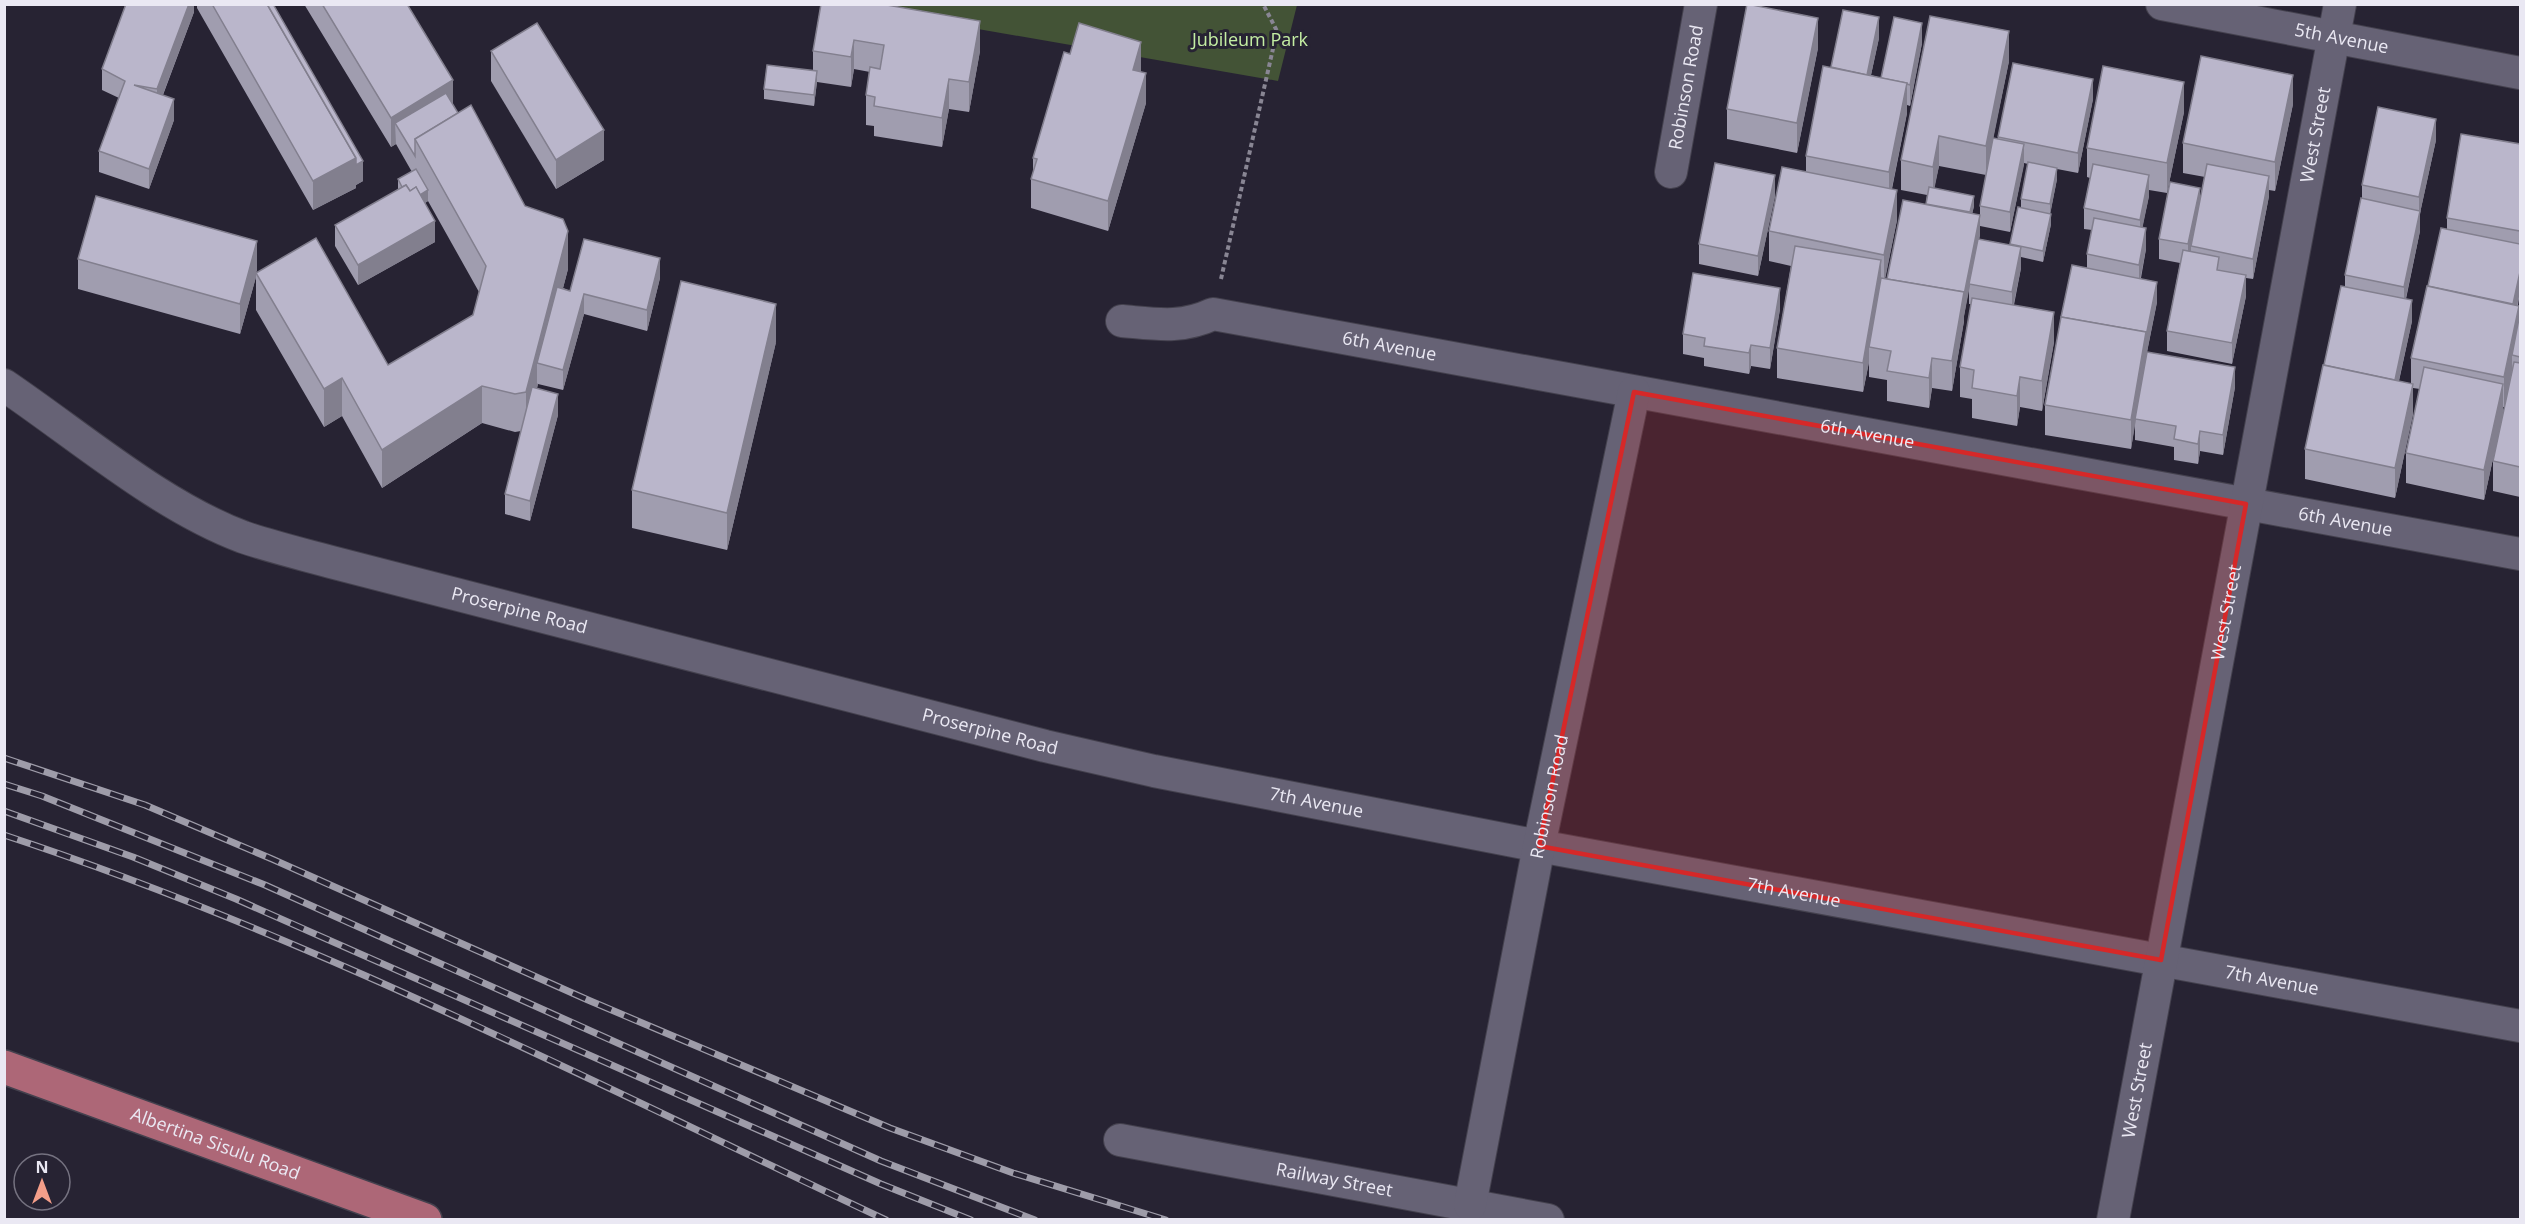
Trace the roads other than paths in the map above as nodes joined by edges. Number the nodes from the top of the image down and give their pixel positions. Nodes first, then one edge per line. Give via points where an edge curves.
1 (1701, 4) edge
2 (2162, 4) edge
3 (2340, 4) edge
4 (2334, 37) junction
5 (2520, 73) edge
6 (1671, 172) dead end
7 (1122, 321) dead end
8 (4, 385) edge
9 (1634, 392) junction
10 (2246, 504) junction
11 (2520, 554) edge
12 (1070, 752) joint
13 (1539, 846) junction
14 (2161, 960) junction
15 (2520, 1026) edge
16 (4, 1067) edge
17 (1120, 1140) dead end
18 (1470, 1205) junction
19 (425, 1220) edge
20 (1548, 1220) edge
21 (2113, 1220) edge

1 - 6 street, Robinson Road
2 - 4 street, 5th Avenue
3 - 4 street, West Street
4 - 5 street, 5th Avenue
4 - 10 street, West Street
7 - 9 street, 6th Avenue via 1192,324 1213,314
8 - 12 street, Proserpine Road via 152,488 243,536
9 - 10 street, 6th Avenue
9 - 13 street, Robinson Road
10 - 11 street, 6th Avenue
10 - 14 street, West Street
12 - 13 street, 7th Avenue
13 - 14 street, 7th Avenue
13 - 18 street, Robinson Road
14 - 15 street, 7th Avenue
14 - 21 street, West Street
16 - 19 main road, Albertina Sisulu Road
17 - 18 street, Railway Street
18 - 20 street, Railway Street

